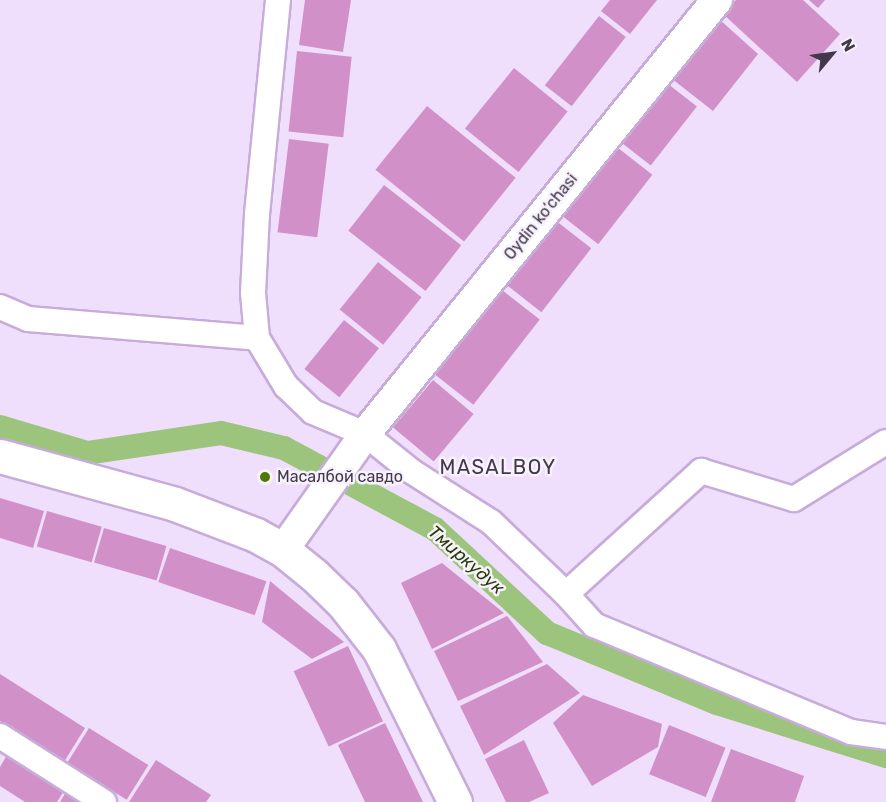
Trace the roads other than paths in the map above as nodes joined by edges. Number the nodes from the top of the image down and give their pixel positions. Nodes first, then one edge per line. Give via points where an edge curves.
1 (278, 0) edge
2 (717, 0) edge
3 (0, 307) edge
4 (257, 338) junction
5 (365, 434) junction
6 (886, 442) edge
7 (0, 456) edge
8 (283, 550) junction
9 (566, 594) junction
10 (0, 736) edge
11 (886, 737) edge
12 (104, 802) edge
13 (455, 802) edge

1 - 4 street via 252,293
2 - 5 street, Oydin ko‘chasi
3 - 4 street via 28,319
4 - 5 street via 286,386 313,412
5 - 8 street, Oydin ko‘chasi
5 - 9 street via 411,471 491,522
6 - 9 street via 794,499 701,471
7 - 8 main road via 175,504 256,535
8 - 13 main road via 343,603 379,650
9 - 11 street via 594,625 851,732
10 - 12 street

